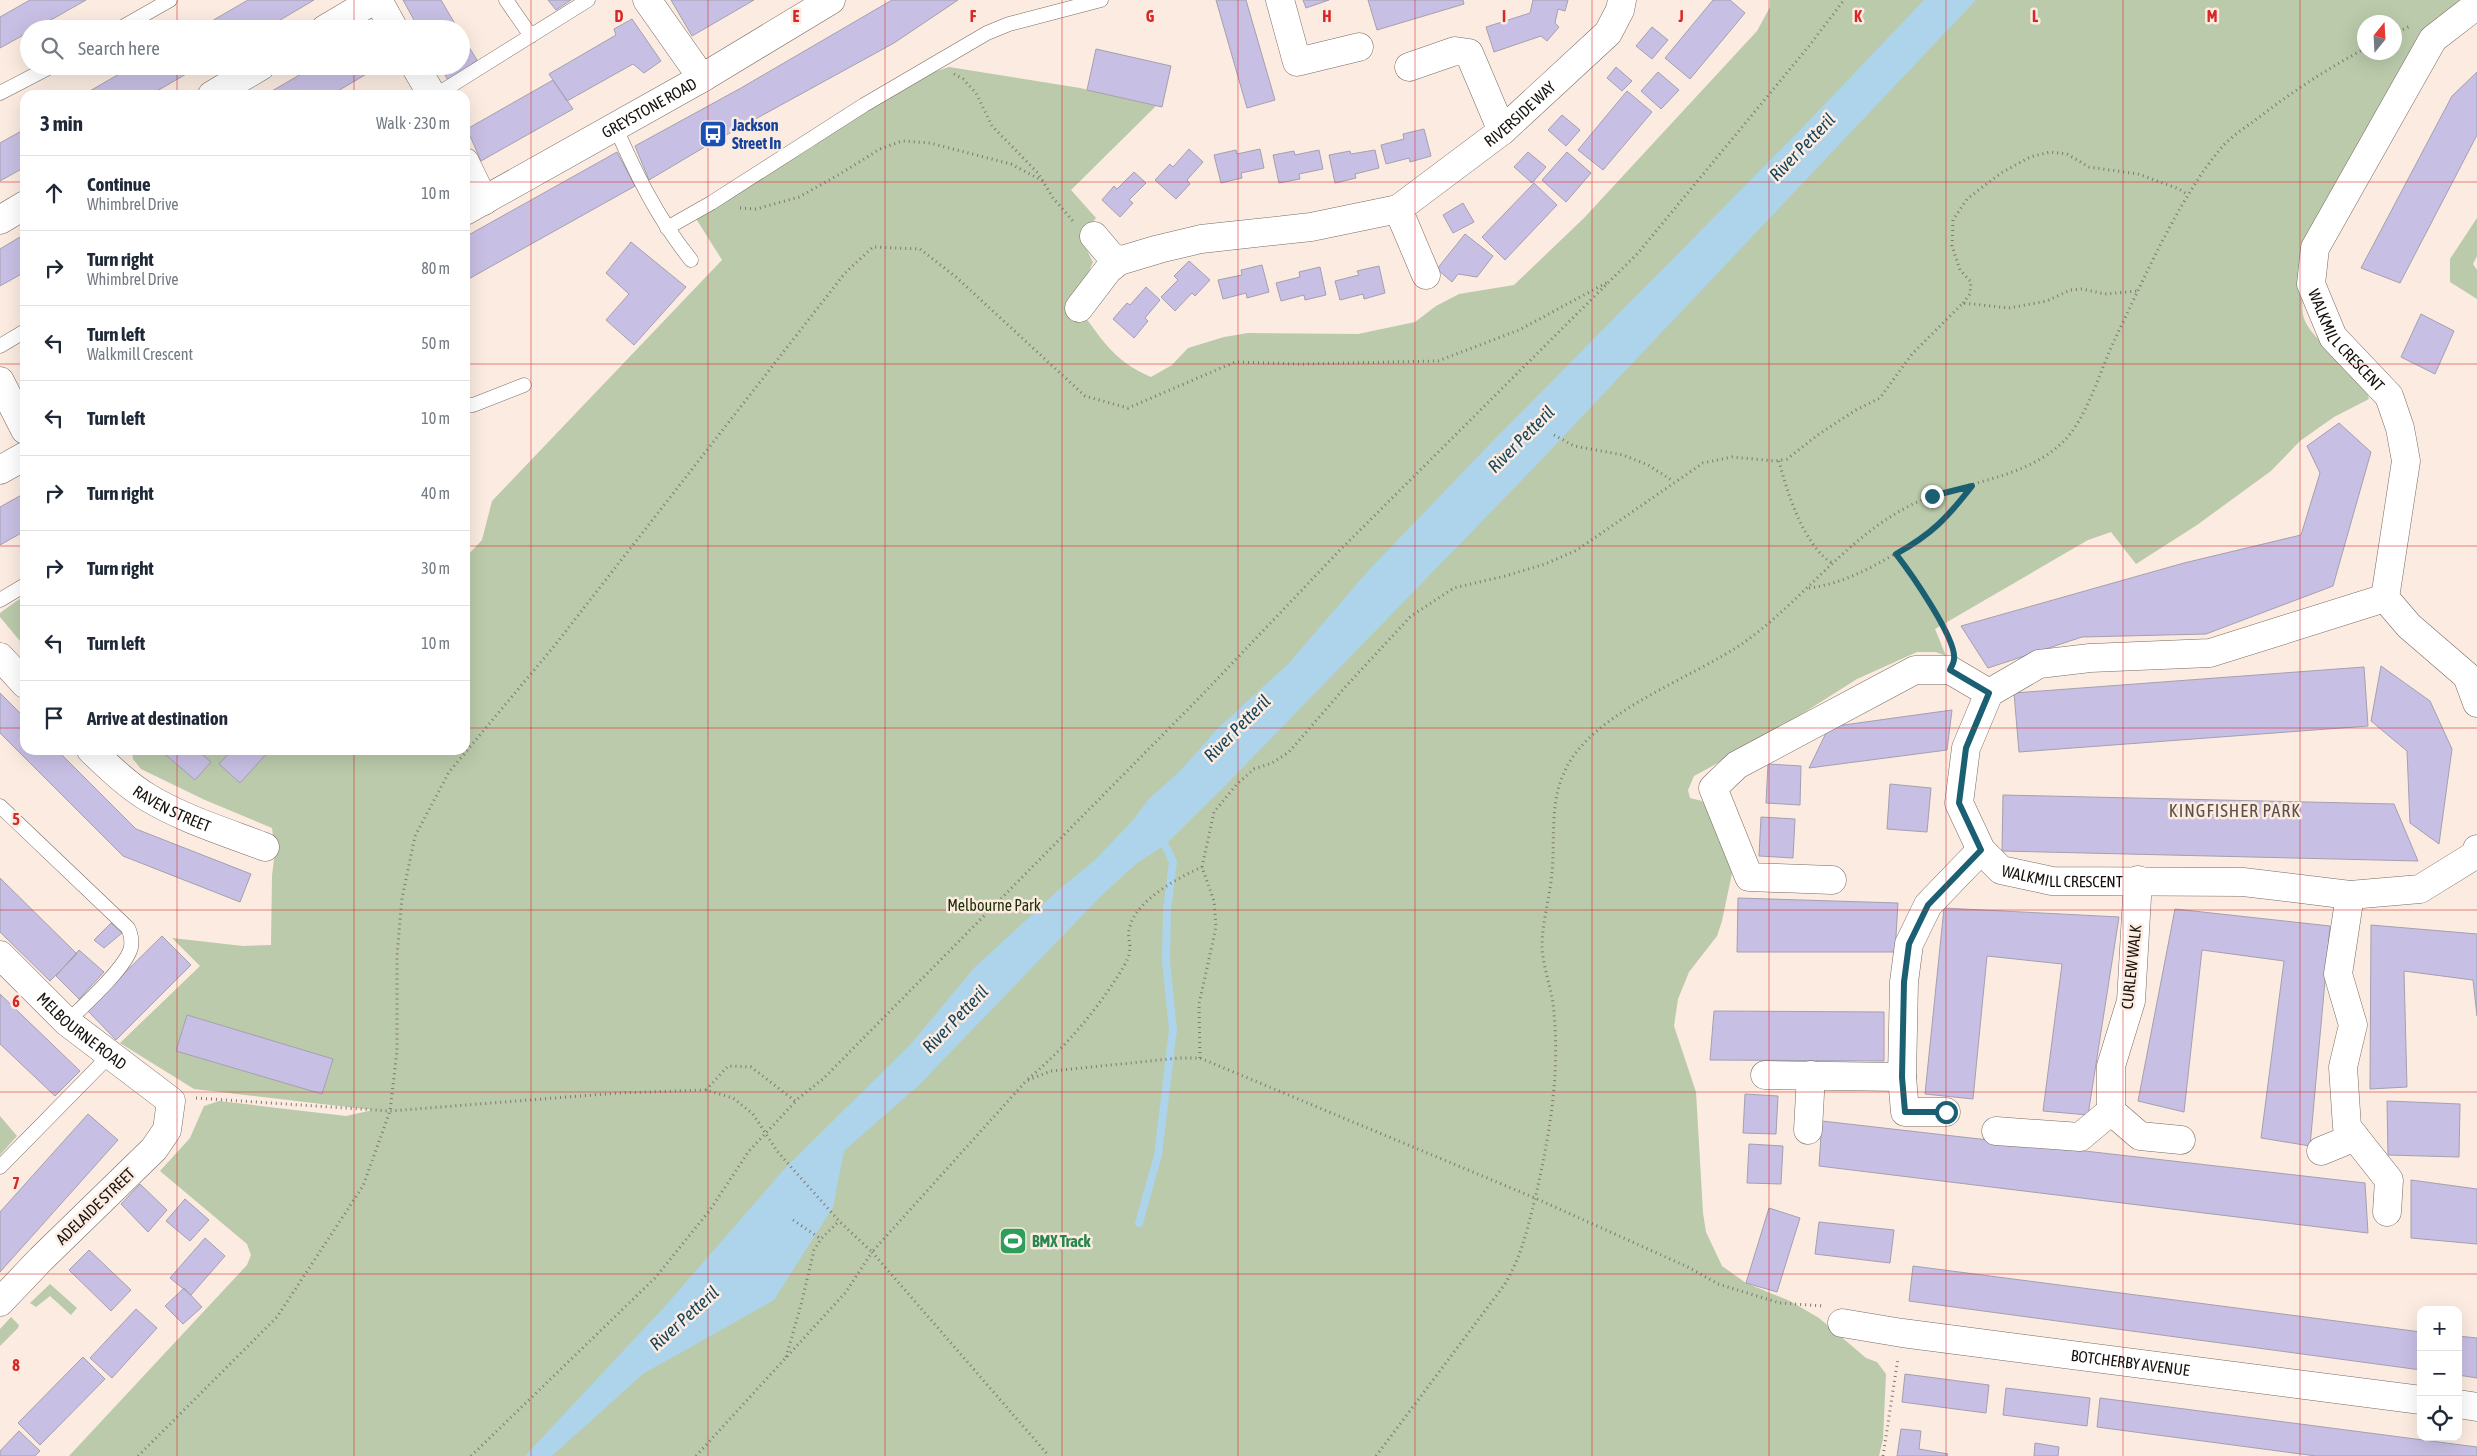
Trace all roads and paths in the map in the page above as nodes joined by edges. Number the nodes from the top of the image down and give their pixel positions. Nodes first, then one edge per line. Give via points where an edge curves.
1 (170, 0) edge
2 (376, 0) edge
3 (506, 0) edge
4 (588, 0) edge
5 (647, 0) edge
6 (831, 0) edge
7 (1101, 0) edge
8 (1280, 0) edge
9 (1622, 0) edge
10 (1844, 0) edge
11 (2477, 5) edge
12 (135, 20) edge
13 (341, 20) edge
14 (388, 20) edge
15 (531, 36) junction
16 (1359, 47) dead end
17 (2357, 53) edge
18 (936, 63) junction
19 (1409, 67) dead end
20 (470, 73) edge
21 (35, 75) edge
22 (246, 75) edge
23 (421, 75) edge
24 (467, 75) edge
25 (702, 78) junction
26 (220, 90) edge
27 (431, 90) edge
28 (442, 90) edge
29 (0, 93) edge
30 (616, 126) junction
31 (1502, 130) junction
32 (1043, 182) junction
33 (470, 186) edge
34 (2188, 195) junction
35 (710, 203) junction
36 (474, 206) edge
37 (20, 208) edge
38 (1398, 209) junction
39 (0, 220) edge
40 (667, 228) junction
41 (1094, 236) joint
42 (691, 260) dead end
43 (1119, 261) junction
44 (1426, 275) dead end
45 (1608, 282) junction
46 (2138, 290) junction
47 (1963, 303) junction
48 (1079, 308) dead end
49 (20, 334) edge
50 (0, 346) edge
51 (0, 381) edge
52 (524, 385) dead end
53 (470, 405) edge
54 (20, 420) edge
55 (1554, 435) dead end
56 (20, 459) edge
57 (1779, 461) junction
58 (0, 470) edge
59 (1673, 481) junction
60 (1972, 486) junction
61 (1896, 554) junction
62 (1832, 563) junction
63 (20, 588) edge
64 (1809, 588) junction
65 (2385, 598) junction
66 (0, 600) edge
67 (0, 657) edge
68 (1950, 670) junction
69 (20, 679) edge
70 (1989, 693) junction
71 (2477, 703) edge
72 (470, 747) edge
73 (96, 755) edge
74 (463, 755) edge
75 (0, 806) edge
76 (265, 847) dead end
77 (1981, 850) junction
78 (2476, 854) edge
79 (1202, 867) junction
80 (1832, 880) dead end
81 (2138, 880) junction
82 (2350, 895) junction
83 (0, 955) edge
84 (67, 1022) junction
85 (110, 1055) junction
86 (1200, 1058) junction
87 (1765, 1075) dead end
88 (1811, 1075) junction
89 (1902, 1077) junction
90 (1026, 1081) junction
91 (706, 1090) junction
92 (171, 1101) junction
93 (795, 1101) junction
94 (390, 1111) junction
95 (1946, 1112) dead end
96 (2111, 1112) junction
97 (1808, 1130) dead end
98 (1996, 1131) dead end
99 (765, 1133) junction
100 (2355, 1137) junction
101 (2181, 1140) dead end
102 (2321, 1151) dead end
103 (0, 1167) edge
104 (1535, 1198) junction
105 (2388, 1212) dead end
106 (793, 1220) dead end
107 (839, 1221) junction
108 (821, 1239) junction
109 (872, 1252) junction
110 (0, 1302) edge
111 (1842, 1323) joint
112 (1902, 1333) junction
113 (785, 1358) junction
114 (2417, 1399) edge
115 (2462, 1405) edge
116 (2477, 1407) edge
117 (138, 1456) edge
118 (471, 1456) edge
119 (696, 1456) edge
120 (1049, 1456) edge
121 (1376, 1456) edge
122 (1882, 1456) edge

1 - 12 lane
2 - 13 street
2 - 14 street
3 - 15 lane
4 - 15 lane
5 - 25 street
6 - 25 street, GREYSTONE ROAD
7 - 18 lane via 1009,24
8 - 16 street via 1297,62
9 - 31 street, RIVERSIDE WAY via 1608,33
10 - 45 path via 1810,46 1638,253
11 - 65 street, WALKMILL CRESCENT via 2433,39 2315,248 2311,284 2333,337 2390,396 2400,428 2406,461
15 - 20 lane
17 - 34 path via 2324,70 2225,143
18 - 32 path via 963,79 976,93 992,126
18 - 35 lane
19 - 31 street via 1455,51 1469,53
21 - 29 lane
22 - 26 street
23 - 27 street
24 - 28 lane
25 - 30 street, GREYSTONE ROAD
30 - 36 street, GREYSTONE ROAD
30 - 40 lane via 637,176
31 - 38 street, RIVERSIDE WAY
32 - 35 path via 1011,164 930,143 902,141 880,149 799,197 756,209
32 - 41 path via 1073,221
33 - 36 street
34 - 46 path
34 - 47 path via 2138,174 2089,167 2067,154 2050,152 2030,157 2001,173 1967,199 1953,220 1952,246 1960,270 1971,282 1970,294
35 - 40 lane
37 - 39 street
38 - 43 street, RIVERSIDE WAY via 1311,227 1201,239
38 - 44 street
40 - 42 lane
41 - 43 street
43 - 48 street via 1108,270
45 - 72 path via 1520,330 1438,361 1235,362 1128,408 1085,396 956,277 920,249 873,246 845,273 555,645
45 - 93 path via 1339,551 824,1078
46 - 47 path via 2105,294 2070,290 2048,301 2009,308
46 - 60 path via 2082,416 2062,443 2012,473
47 - 57 path via 1912,354 1880,398 1834,424 1787,459
49 - 50 lane
51 - 54 street
52 - 53 lane
55 - 59 path via 1574,446 1631,459
56 - 58 street
57 - 59 path via 1732,457 1703,463
57 - 62 path via 1799,520 1821,556
59 - 79 path via 1577,550 1545,564 1454,588 1411,616 1289,752 1254,769 1237,784 1214,812
60 - 61 path via 1947,518 1921,540
60 - 62 path via 1932,496 1908,507 1864,535
61 - 64 path via 1832,585
61 - 68 path via 1951,641 1955,658
62 - 64 path
63 - 66 lane
64 - 104 path via 1743,643 1643,700 1589,737 1562,775 1542,945 1553,1003 1555,1094 1549,1141
65 - 70 street via 2210,653 2090,658 2040,664
65 - 71 street via 2409,626 2467,676
67 - 69 street
68 - 70 street
68 - 80 street via 1914,670 1737,765 1713,788 1749,877
70 - 77 street, WALKMILL CRESCENT via 1966,748 1959,803
73 - 76 street, RAVEN STREET via 148,798
74 - 94 path via 449,772 415,836 402,898 397,956 397,1051
75 - 84 lane via 131,934 129,953 113,975
77 - 81 street, WALKMILL CRESCENT via 2001,870 2052,881
77 - 89 street via 1928,905 1909,944 1904,982
78 - 82 street, WALKMILL CRESCENT via 2420,889
79 - 86 path via 1214,900 1216,927 1199,1004
79 - 90 path via 1174,880 1138,912 1129,927 1132,950 1124,966 1055,1056
81 - 82 street, WALKMILL CRESCENT via 2243,882
81 - 96 street, CURLEW WALK via 2131,1001 2111,1066
82 - 100 street via 2338,974 2353,1025 2343,1067 2347,1127
83 - 84 street, MELBOURNE ROAD
84 - 85 street, MELBOURNE ROAD
85 - 92 street, MELBOURNE ROAD
85 - 103 lane
86 - 90 path via 1051,1071
86 - 104 path
87 - 88 street
88 - 89 street
88 - 97 street
89 - 95 street via 1905,1112
90 - 109 path
91 - 93 path via 728,1066 751,1067
91 - 94 path via 618,1092
91 - 99 path via 733,1098 753,1114
92 - 94 path via 203,1098
92 - 110 street, ADELAIDE STREET via 167,1130 154,1149
93 - 99 path
94 - 117 path via 363,1186 277,1317
96 - 98 street via 2080,1137
96 - 101 street via 2140,1136
99 - 107 path
99 - 118 path via 749,1151 710,1210 655,1278
100 - 102 street
100 - 105 street via 2389,1180
104 - 111 path via 1690,1268 1718,1284 1780,1303 1843,1307
104 - 121 path via 1520,1257 1505,1284
106 - 108 path
107 - 108 path
107 - 109 path
108 - 113 path via 814,1250 802,1305
109 - 113 path via 846,1292
109 - 120 path
111 - 112 street, BOTCHERBY AVENUE
112 - 114 street, BOTCHERBY AVENUE
112 - 122 path
113 - 119 path
115 - 116 street

